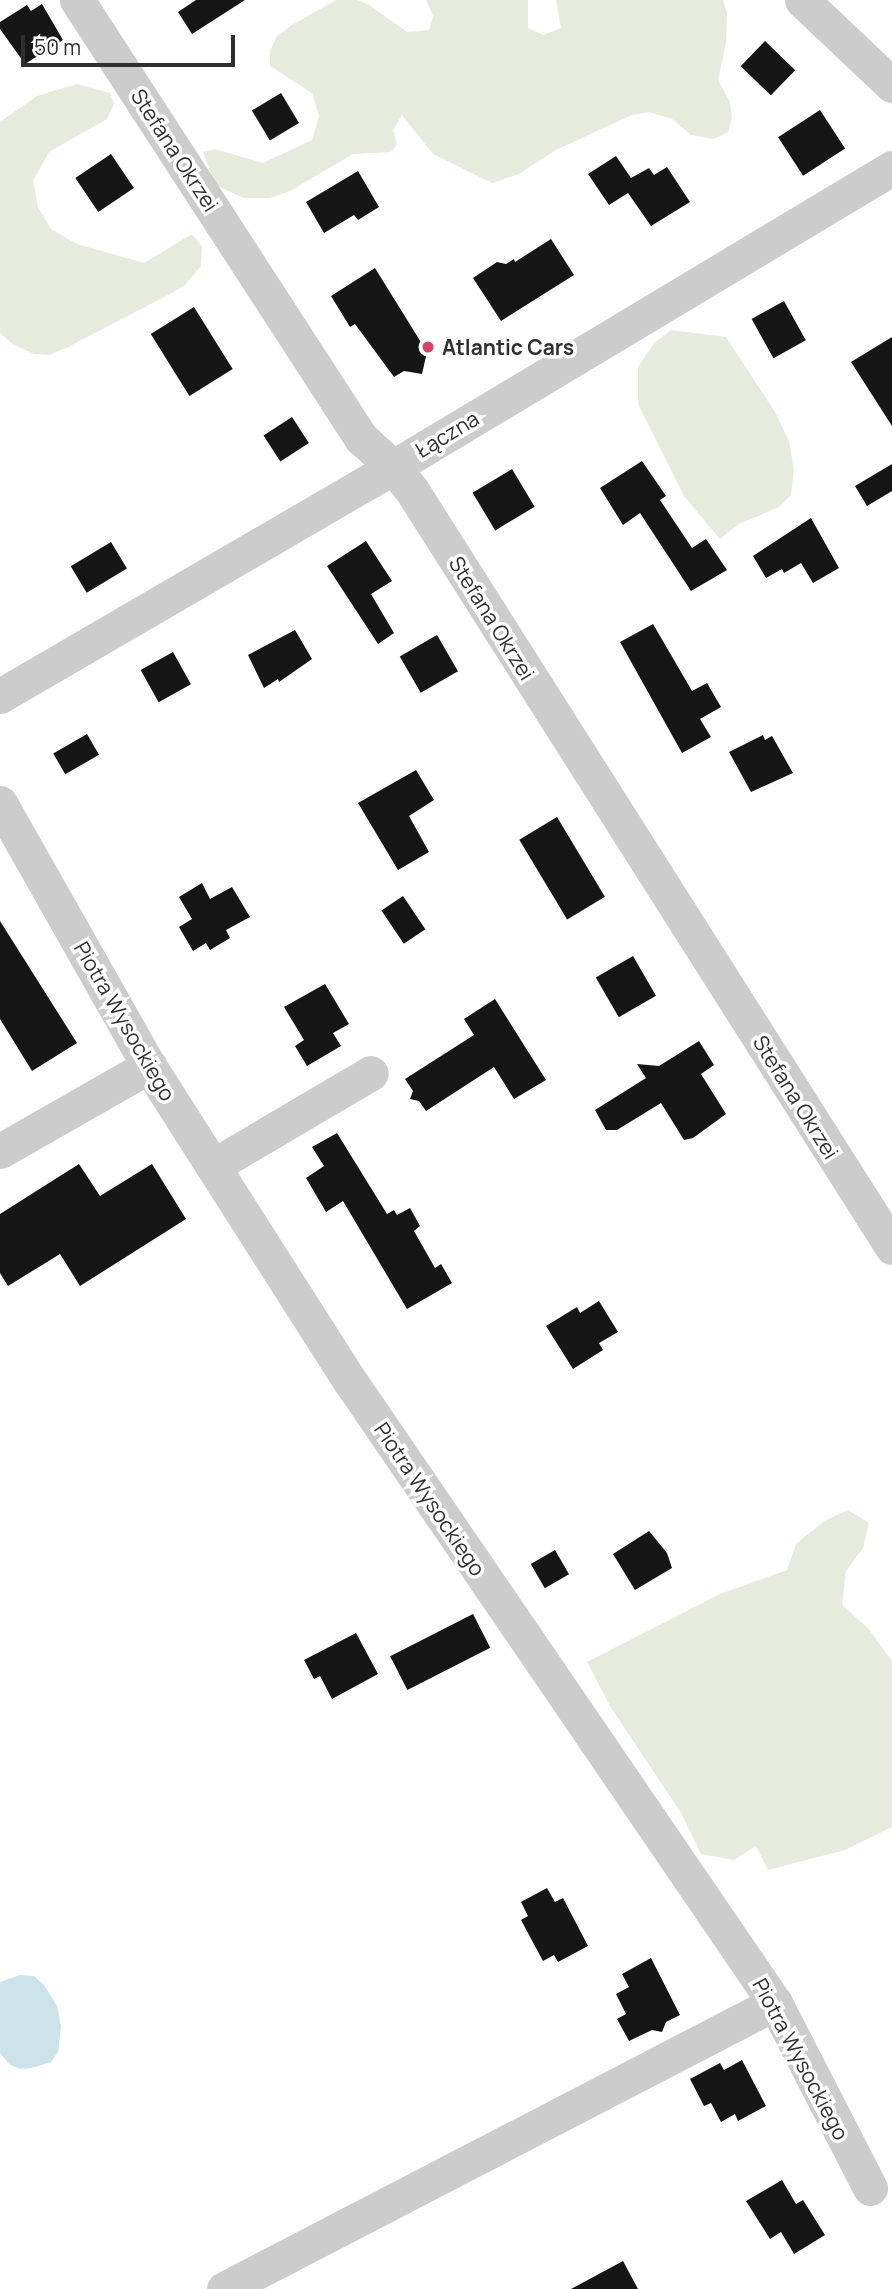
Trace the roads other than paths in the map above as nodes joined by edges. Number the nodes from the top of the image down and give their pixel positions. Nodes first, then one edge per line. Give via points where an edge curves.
1 (77, 0) edge
2 (803, 0) edge
3 (892, 85) edge
4 (892, 168) edge
5 (393, 467) junction
6 (0, 696) edge
7 (0, 803) edge
8 (149, 1066) junction
9 (371, 1073) dead end
10 (0, 1151) edge
11 (213, 1166) junction
12 (892, 1247) edge
13 (775, 2003) junction
14 (870, 2188) dead end
15 (224, 2289) edge

1 - 5 street, Stefana Okrzei via 361,438
2 - 3 street
4 - 5 street, Łączna
5 - 6 street, Łączna
5 - 12 street, Stefana Okrzei
7 - 8 street, Piotra Wysockiego
8 - 10 street
8 - 11 street, Piotra Wysockiego
9 - 11 street
11 - 13 street, Piotra Wysockiego via 350,1381
13 - 14 street, Piotra Wysockiego
13 - 15 street

